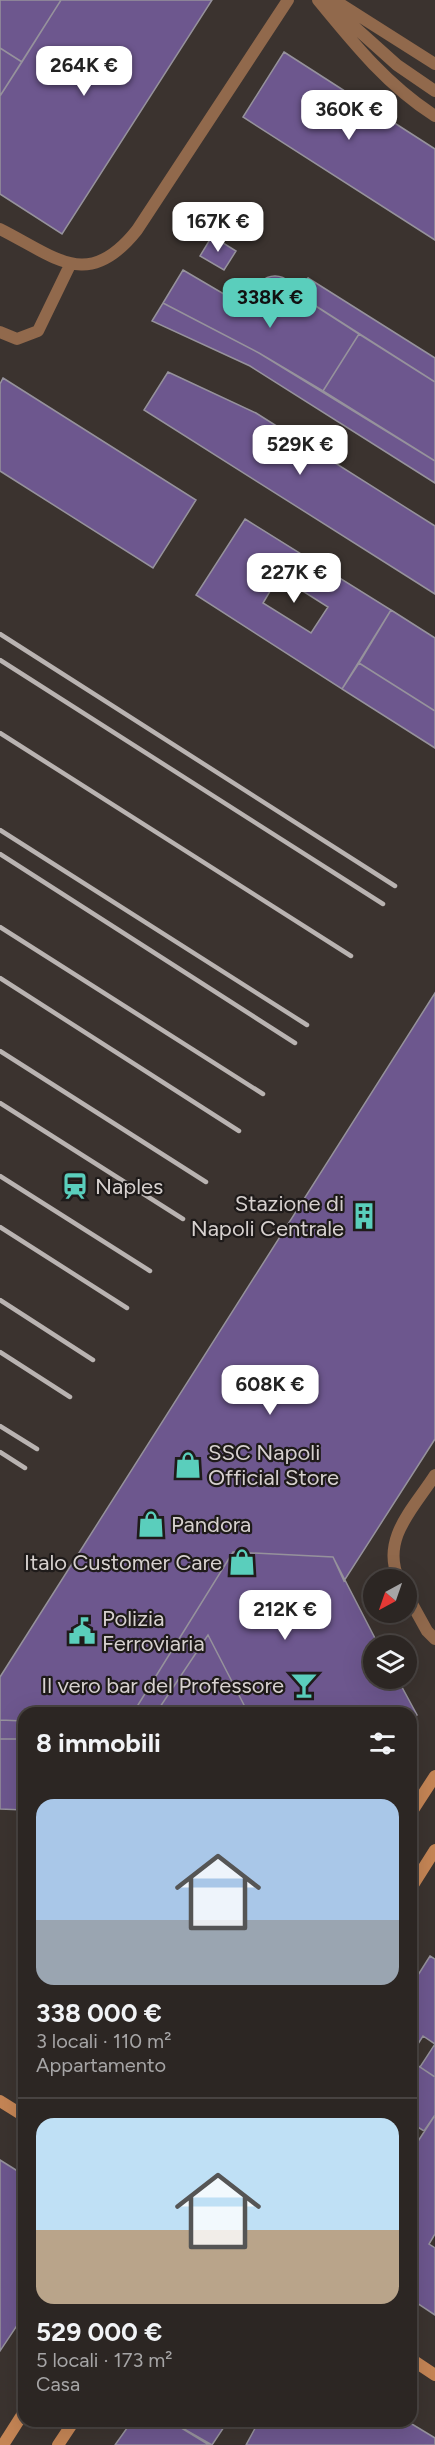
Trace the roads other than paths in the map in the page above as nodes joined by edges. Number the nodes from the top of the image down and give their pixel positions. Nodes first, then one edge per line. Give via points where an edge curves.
1 (288, 0) edge
2 (318, 0) edge
3 (324, 0) edge
4 (334, 0) edge
5 (435, 64) edge
6 (435, 91) edge
7 (435, 116) edge
8 (0, 229) edge
9 (70, 265) junction
10 (0, 332) edge
11 (435, 1475) edge
12 (396, 1569) edge
13 (417, 1613) edge
14 (435, 1639) edge
15 (435, 1776) edge
16 (417, 1804) edge
17 (435, 1850) edge
18 (417, 1878) edge
19 (0, 2101) edge
20 (18, 2112) edge
21 (417, 2363) edge
22 (435, 2374) edge
23 (18, 2421) edge
24 (70, 2427) edge
25 (3, 2445) edge
26 (58, 2445) edge

1 - 9 lane via 128,241 96,263
2 - 7 lane via 370,63 409,99
3 - 6 lane via 396,65
4 - 5 lane
8 - 9 lane
9 - 10 lane via 38,331 17,339
11 - 12 lane via 393,1544
13 - 14 lane
15 - 16 main road
17 - 18 main road
19 - 20 main road
21 - 22 main road
23 - 25 main road
24 - 26 main road

